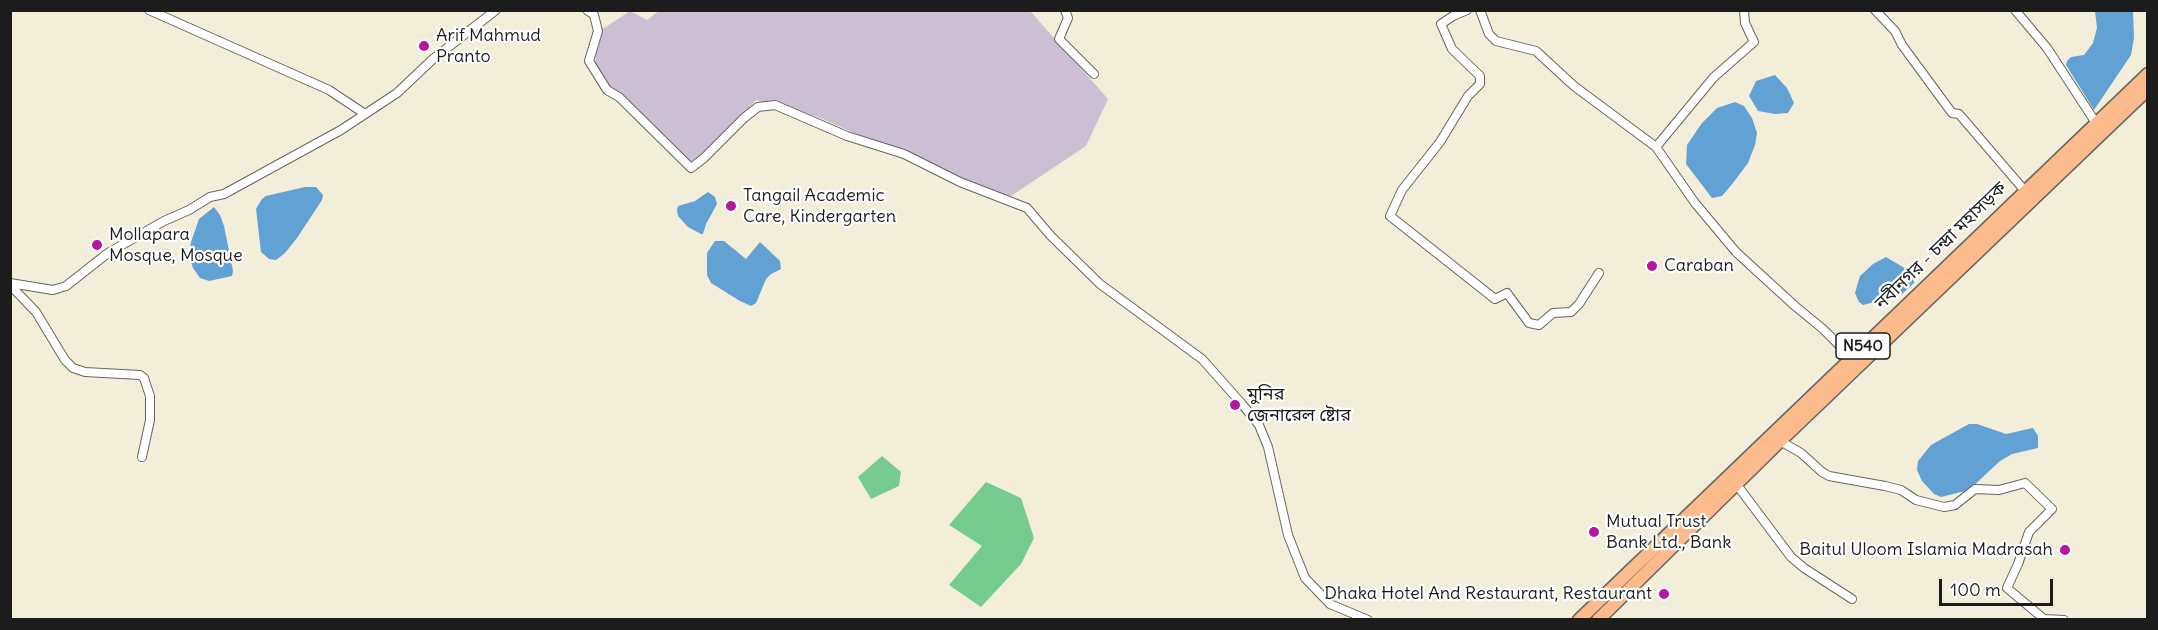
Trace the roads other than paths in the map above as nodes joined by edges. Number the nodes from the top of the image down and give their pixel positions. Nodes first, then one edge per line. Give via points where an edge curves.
1 (149, 10) edge
2 (496, 10) edge
3 (587, 10) edge
4 (1065, 10) edge
5 (1467, 10) edge
6 (1480, 10) edge
7 (1744, 10) edge
8 (1875, 10) edge
9 (2015, 10) edge
10 (2148, 74) edge
11 (1094, 75) dead end
12 (2148, 89) edge
13 (365, 114) junction
14 (2096, 123) junction
15 (1656, 147) junction
16 (2025, 191) junction
17 (1599, 273) dead end
18 (10, 284) edge
19 (1851, 357) junction
20 (1780, 441) junction
21 (142, 457) dead end
22 (1737, 484) junction
23 (1852, 599) dead end
24 (1368, 620) edge
25 (1579, 620) edge
26 (1598, 620) edge
27 (2064, 620) edge

1 - 13 street via 329,90
2 - 13 street via 397,93
3 - 24 street via 594,15 598,31 589,61 607,90 619,97 691,168 751,112 775,105 848,136 904,154 960,182 1027,208 1100,284 1202,359 1242,404 1259,425 1268,447 1288,535 1305,578 1330,604
4 - 11 street via 1068,18 1059,39
5 - 17 street via 1441,24 1452,49 1480,76 1480,84 1402,190 1390,216 1495,299 1507,293 1529,323 1539,325 1553,313 1571,312
6 - 15 street via 1489,34 1496,41 1536,51 1574,86
7 - 15 street via 1754,42 1714,77
8 - 16 street via 1895,31 1952,113 1959,114
9 - 14 street via 2047,48
10 - 14 highway, নবীনগর - চন্দ্রা মহাসড়ক / N540
12 - 20 highway, নবীনগর - চন্দ্রা মহাসড়ক / N540
13 - 18 street via 224,194 210,197 117,248 66,286 52,290
14 - 16 highway, নবীনগর - চন্দ্রা মহাসড়ক / N540
15 - 19 street via 1701,212 1736,252
16 - 19 highway, নবীনগর - চন্দ্রা মহাসড়ক / N540
18 - 21 street via 36,312 73,368 144,378 150,396 150,420
19 - 25 highway, নবীনগর - চন্দ্রা মহাসড়ক / N540
20 - 22 highway, নবীনগর - চন্দ্রা মহাসড়ক / N540
20 - 27 street via 1829,476 1900,490 1916,500 1944,507 1955,505 1975,489 2025,483 2052,509 2029,532 2007,588 2044,619
22 - 23 street via 1791,557
22 - 26 highway, নবীনগর - চন্দ্রা মহাসড়ক / N540

